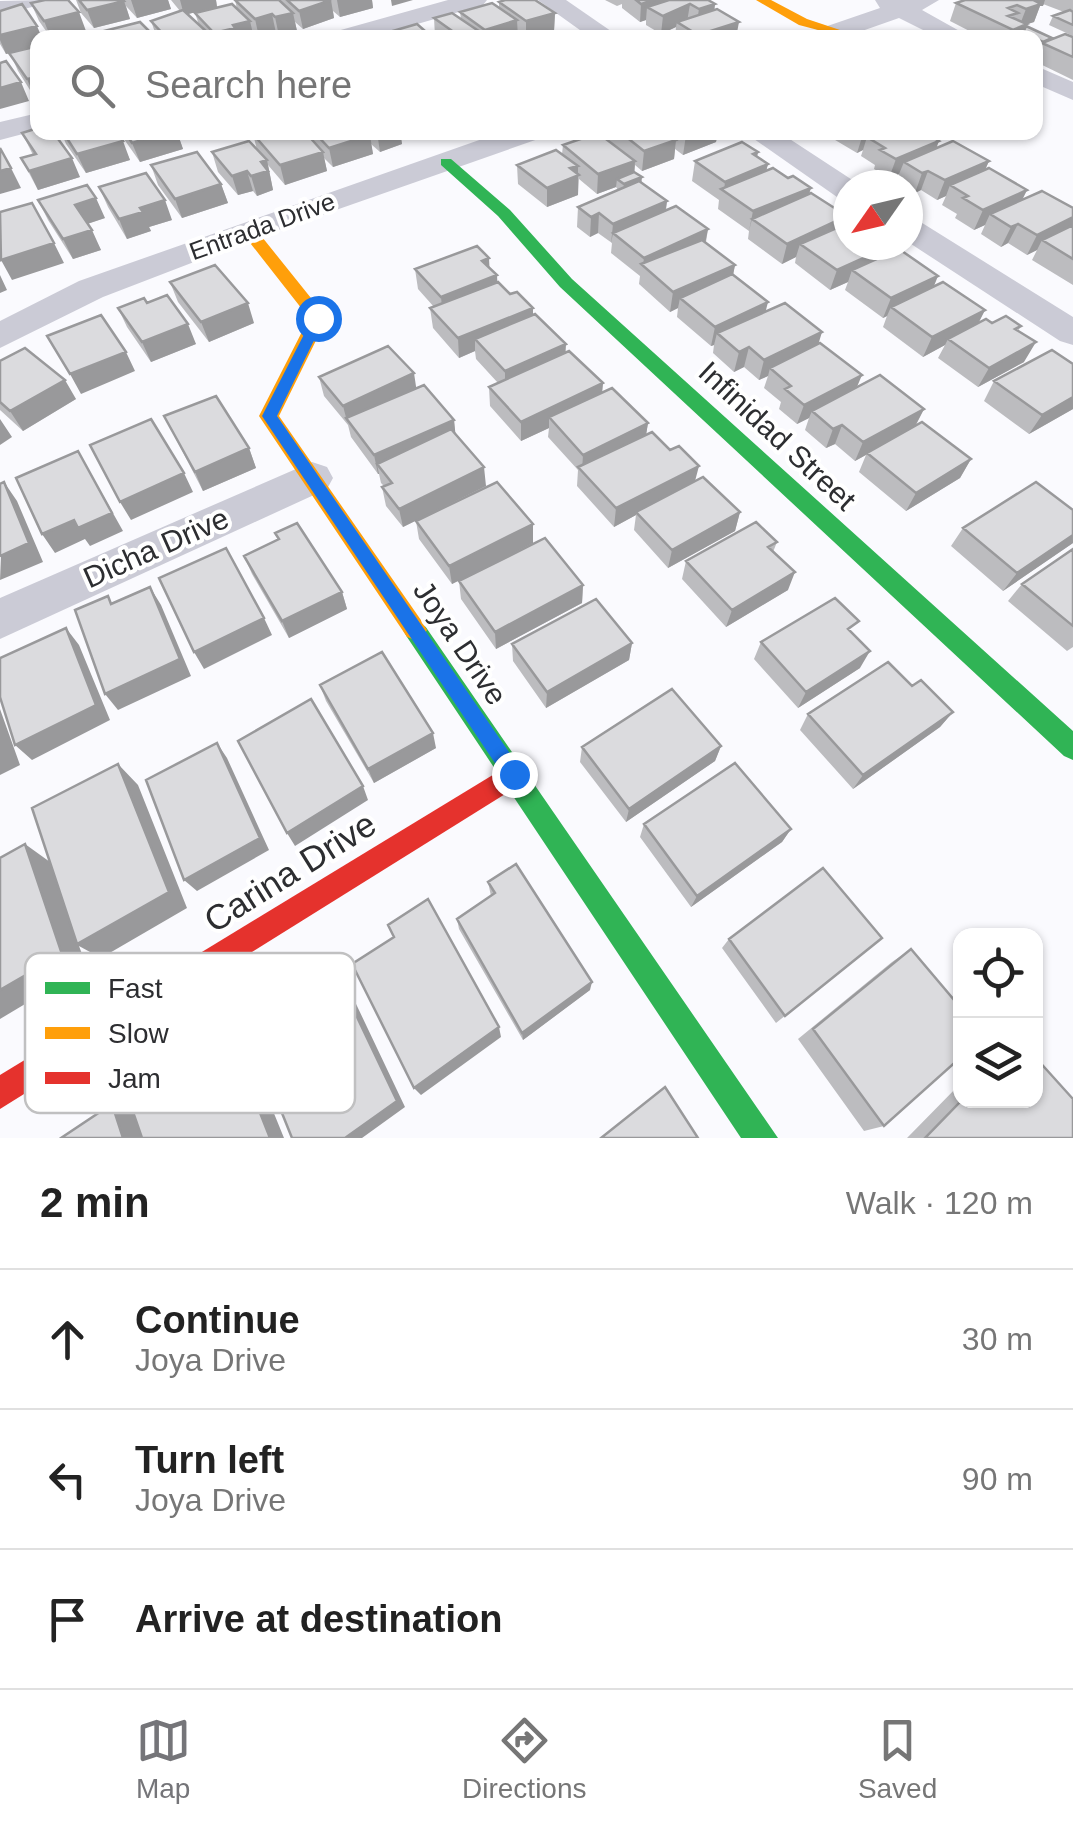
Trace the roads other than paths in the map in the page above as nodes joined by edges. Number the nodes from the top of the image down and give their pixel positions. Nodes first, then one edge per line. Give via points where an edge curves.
1 (32, 0) edge
2 (474, 0) edge
3 (550, 0) edge
4 (762, 0) edge
5 (800, 0) edge
6 (927, 0) edge
7 (892, 4) edge
8 (0, 8) edge
9 (367, 30) edge
10 (597, 30) edge
11 (819, 30) edge
12 (827, 30) edge
13 (836, 30) edge
14 (944, 30) edge
15 (1043, 77) edge
16 (1073, 92) edge
17 (30, 123) edge
18 (0, 131) edge
19 (508, 140) edge
20 (770, 140) edge
21 (446, 162) junction
22 (833, 180) edge
23 (248, 230) junction
24 (923, 238) edge
25 (1073, 333) edge
26 (0, 336) edge
27 (312, 478) junction
28 (0, 618) edge
29 (1073, 748) edge
30 (514, 774) junction
31 (226, 953) edge
32 (25, 1077) edge
33 (0, 1093) edge
34 (761, 1138) edge

1 - 8 street
2 - 9 street
3 - 10 street
4 - 11 street
5 - 12 street via 827,14
6 - 7 street
7 - 13 street
7 - 14 street
15 - 16 street
17 - 18 street
19 - 21 street, Entrada Drive
20 - 22 street
21 - 23 street, Entrada Drive
21 - 29 street, Infinidad Street via 566,283
23 - 26 street, Entrada Drive via 91,289
23 - 27 street, Joya Drive via 318,318 269,416
24 - 25 street
27 - 28 street, Dicha Drive
27 - 30 street, Joya Drive
30 - 31 street, Carina Drive
30 - 34 street, Joya Drive
32 - 33 street, Carina Drive

